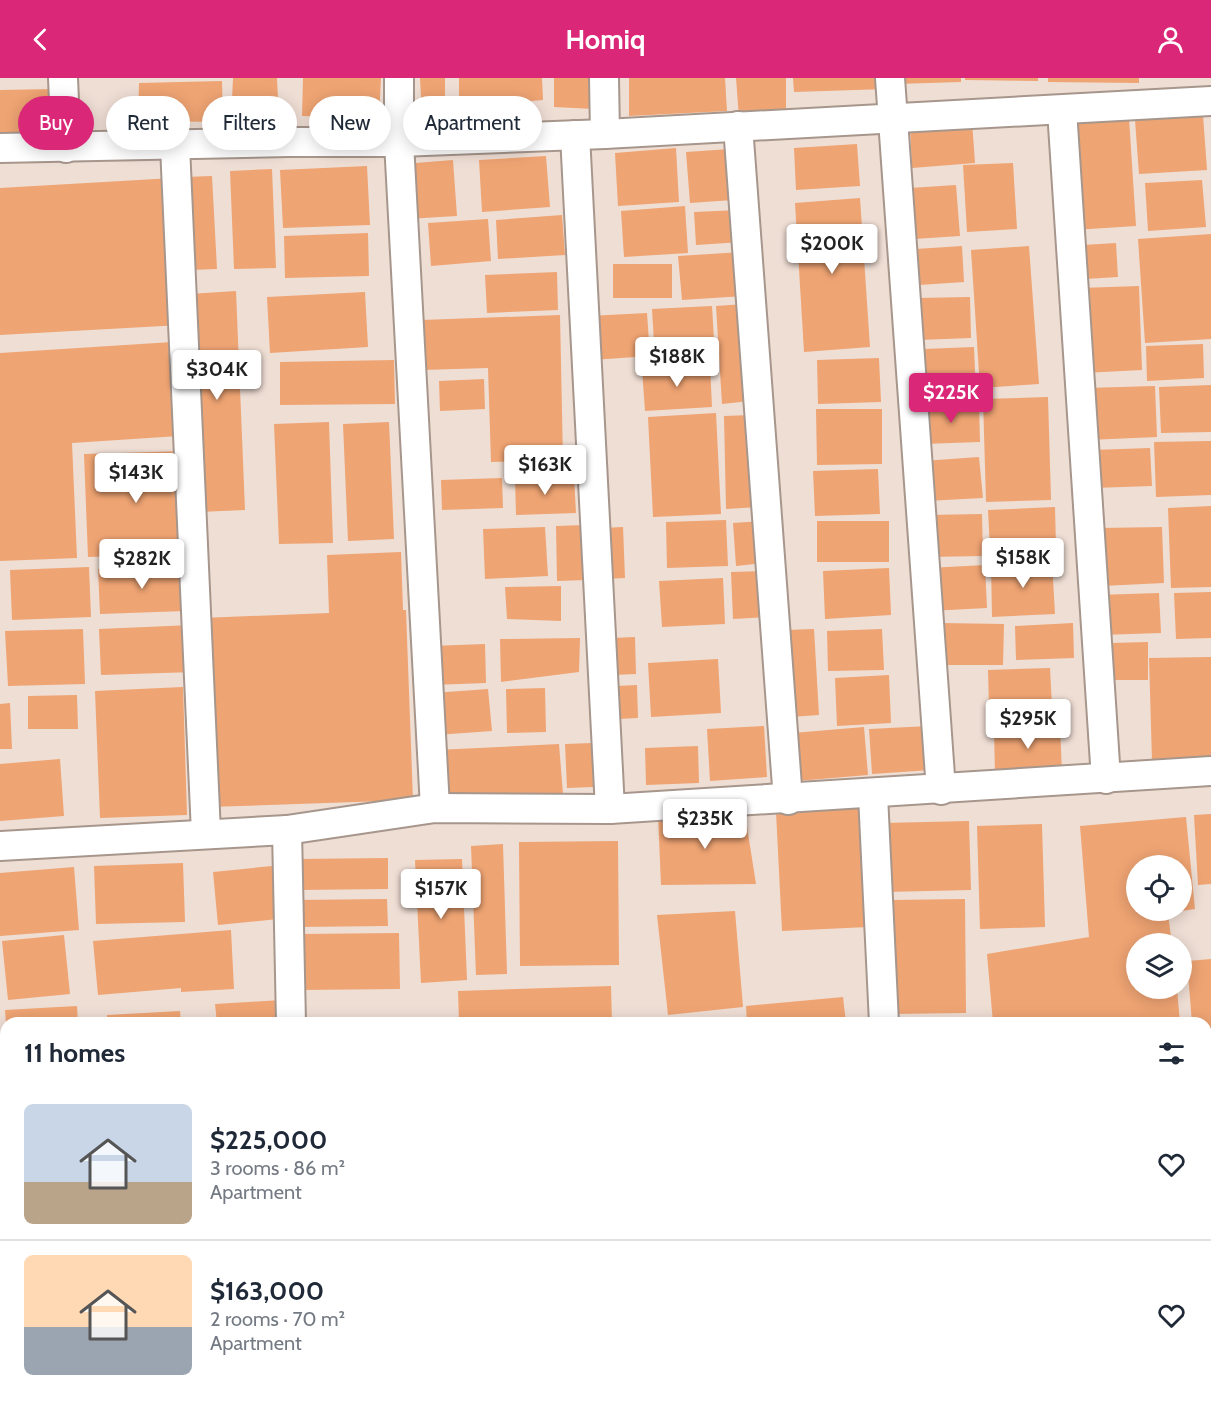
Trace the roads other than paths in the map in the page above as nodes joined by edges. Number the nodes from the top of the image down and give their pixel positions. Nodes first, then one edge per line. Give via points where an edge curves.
1 (63, 78) edge
2 (399, 78) edge
3 (604, 78) edge
4 (890, 78) edge
5 (64, 96) edge
6 (1211, 101) edge
7 (1062, 110) junction
8 (890, 119) junction
9 (738, 126) junction
10 (605, 134) junction
11 (575, 135) junction
12 (399, 142) junction
13 (190, 145) edge
14 (0, 148) edge
15 (18, 148) edge
16 (175, 150) edge
17 (1211, 771) edge
18 (1106, 779) junction
19 (941, 790) junction
20 (873, 795) junction
21 (788, 800) junction
22 (435, 808) junction
23 (610, 809) junction
24 (287, 831) junction
25 (206, 833) junction
26 (0, 846) edge
27 (291, 1017) edge
28 (884, 1017) edge

1 - 5 street
2 - 12 street
3 - 10 street
4 - 8 street
6 - 7 street
7 - 8 street
7 - 18 street
8 - 9 street
8 - 19 street
9 - 10 street
9 - 21 street
10 - 11 street
11 - 12 street
11 - 23 street
12 - 13 street
12 - 22 street
14 - 15 street
16 - 25 street
17 - 18 street
18 - 19 street
19 - 20 street
20 - 21 street
20 - 28 street
21 - 23 street
22 - 23 street
22 - 24 street
24 - 25 street
24 - 27 street
25 - 26 street

